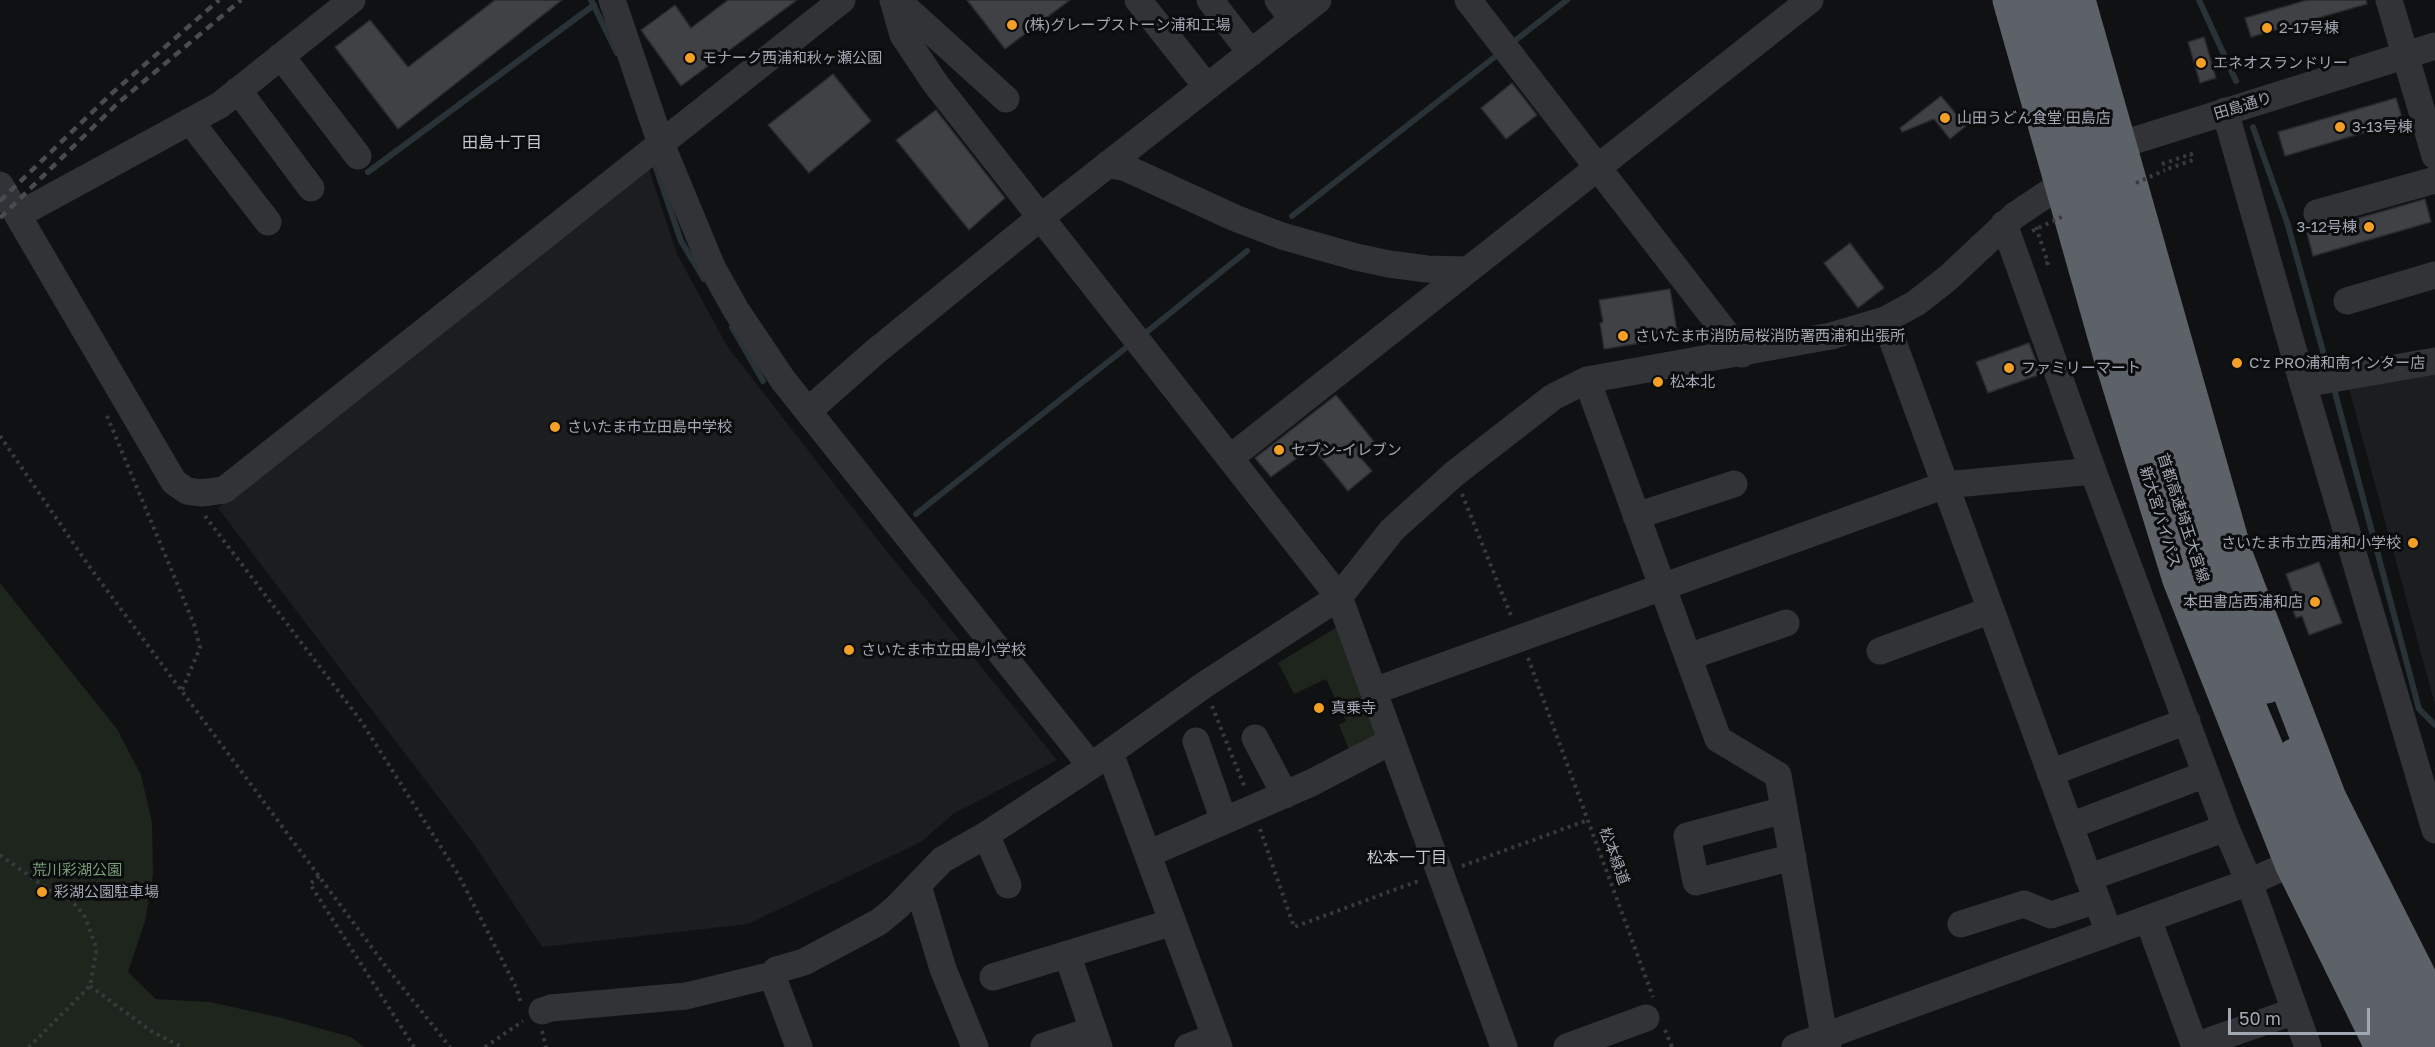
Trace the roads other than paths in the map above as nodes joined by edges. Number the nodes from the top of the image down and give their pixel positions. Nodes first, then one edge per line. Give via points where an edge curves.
1 (352, 0) edge
2 (612, 0) edge
3 (842, 0) edge
4 (895, 0) edge
5 (1138, 0) edge
6 (1210, 0) edge
7 (1318, 0) edge
8 (1468, 0) edge
9 (1810, 0) edge
10 (2009, 0) edge
11 (2031, 0) edge
12 (2060, 0) edge
13 (2079, 0) edge
14 (2389, 0) edge
15 (1285, 10) edge
16 (2435, 46) edge
17 (1251, 53) junction
18 (2406, 55) junction
19 (281, 56) junction
20 (1208, 87) junction
21 (238, 90) junction
22 (1006, 99) dead end
23 (2225, 111) junction
24 (190, 121) junction
25 (2120, 145) junction
26 (653, 150) junction
27 (358, 156) dead end
28 (2435, 156) edge
29 (1108, 164) junction
30 (1598, 167) junction
31 (2435, 180) edge
32 (2059, 184) junction
33 (0, 185) edge
34 (311, 188) dead end
35 (2317, 213) dead end
36 (18, 215) junction
37 (1041, 217) junction
38 (268, 222) dead end
39 (2004, 224) junction
40 (1467, 270) junction
41 (2435, 275) edge
42 (2347, 301) dead end
43 (1885, 320) junction
44 (1742, 354) junction
45 (2435, 361) edge
46 (1587, 380) junction
47 (2303, 384) junction
48 (808, 411) junction
49 (1230, 458) junction
50 (2093, 471) junction
51 (1734, 484) dead end
52 (1945, 485) junction
53 (1636, 516) junction
54 (1662, 587) junction
55 (1339, 597) junction
56 (1991, 610) junction
57 (1786, 622) dead end
58 (1880, 651) dead end
59 (1688, 657) junction
60 (1374, 691) junction
61 (2187, 721) junction
62 (1255, 738) dead end
63 (1196, 741) dead end
64 (1392, 741) junction
65 (1100, 760) junction
66 (2050, 773) junction
67 (2206, 774) junction
68 (1284, 795) junction
69 (1784, 810) junction
70 (1224, 821) junction
71 (2070, 826) junction
72 (2226, 828) junction
73 (2435, 830) edge
74 (986, 835) junction
75 (1148, 854) junction
76 (1792, 857) junction
77 (2291, 864) junction
78 (2249, 882) junction
79 (1008, 885) dead end
80 (918, 886) junction
81 (2093, 889) junction
82 (2148, 919) junction
83 (1173, 922) junction
84 (1961, 924) dead end
85 (2109, 933) junction
86 (1067, 954) junction
87 (772, 975) junction
88 (993, 977) dead end
89 (2435, 1006) edge
90 (532, 1010) road end
91 (2295, 1011) junction
92 (1655, 1016) road end
93 (1096, 1038) edge
94 (1217, 1042) edge
95 (1826, 1042) edge
96 (2435, 1043) edge
97 (1044, 1046) edge
98 (2195, 1046) edge
99 (799, 1047) edge
100 (975, 1047) edge
101 (1188, 1047) edge
102 (1504, 1047) edge
103 (1567, 1047) edge
104 (1795, 1047) edge
105 (2308, 1047) edge
106 (2381, 1047) edge
107 (2409, 1047) edge

1 - 19 street
2 - 26 street
3 - 26 street
4 - 22 street
4 - 37 street via 903,34 935,82
5 - 20 street
6 - 17 street
7 - 15 street
8 - 30 street
9 - 30 street
10 - 32 highway, 新大宮バイパス
11 - 107 highway, 首都高速埼玉大宮線, bridge via 2187,538 2230,659 2323,882
12 - 96 highway, 首都高速埼玉大宮線, bridge via 2168,388 2252,652 2347,872
13 - 25 highway
14 - 18 street
15 - 17 street
16 - 18 street, 田島通り
17 - 20 street
18 - 23 street, 田島通り
18 - 28 street
19 - 21 street
19 - 27 street
20 - 29 street
21 - 24 street
21 - 34 street
23 - 25 street, 田島通り
23 - 47 street
24 - 36 street
24 - 38 street
25 - 32 street, 田島通り
25 - 89 highway via 2236,554 2330,798
26 - 36 street via 224,490 202,493 187,491 174,482
26 - 48 street via 736,310
29 - 37 street
29 - 40 street via 1126,168 1282,236 1389,264
30 - 40 street
30 - 44 street
31 - 35 street
32 - 39 street, 田島通り
32 - 77 highway, 新大宮バイパス via 2180,580
33 - 36 street
37 - 48 street via 874,352
37 - 49 street
39 - 43 street, 田島通り via 1948,278 1916,303
39 - 50 street
40 - 49 street
41 - 42 street
43 - 44 street, 田島通り via 1831,336
43 - 52 street
44 - 46 street, 田島通り
45 - 47 street
46 - 53 street
46 - 55 street, 田島通り via 1553,397 1454,474 1392,530
47 - 73 street
48 - 65 street
49 - 55 street
50 - 52 street
50 - 61 street
51 - 53 street
52 - 54 street
52 - 56 street
53 - 54 street
54 - 59 street
54 - 60 street
55 - 60 street
55 - 65 street, 田島通り
56 - 58 street
56 - 66 street
57 - 59 street
59 - 69 street via 1718,739 1778,775
60 - 64 street
61 - 66 street
61 - 67 street
62 - 68 street
63 - 70 street
64 - 68 street
64 - 102 street
65 - 74 street, 田島通り
65 - 75 street
66 - 71 street
67 - 71 street
67 - 72 street
68 - 70 street
69 - 76 street
69 - 76 street via 1687,836 1696,882
70 - 75 street
71 - 81 street
72 - 78 street
72 - 81 street
74 - 79 street
74 - 80 street, 田島通り via 942,861
75 - 83 street
76 - 95 street
77 - 78 street
77 - 106 highway, 新大宮バイパス
78 - 82 street
78 - 91 street
80 - 87 street, 田島通り via 879,922
80 - 100 street via 943,969
81 - 84 street via 2051,915 2024,904
81 - 85 street
82 - 85 street
82 - 98 street
83 - 86 street
83 - 94 street
85 - 95 street
86 - 88 street
86 - 93 street
87 - 90 street, 田島通り via 686,996
87 - 99 street
91 - 98 street
91 - 105 street
92 - 103 street
93 - 97 street
94 - 101 street
95 - 104 street

